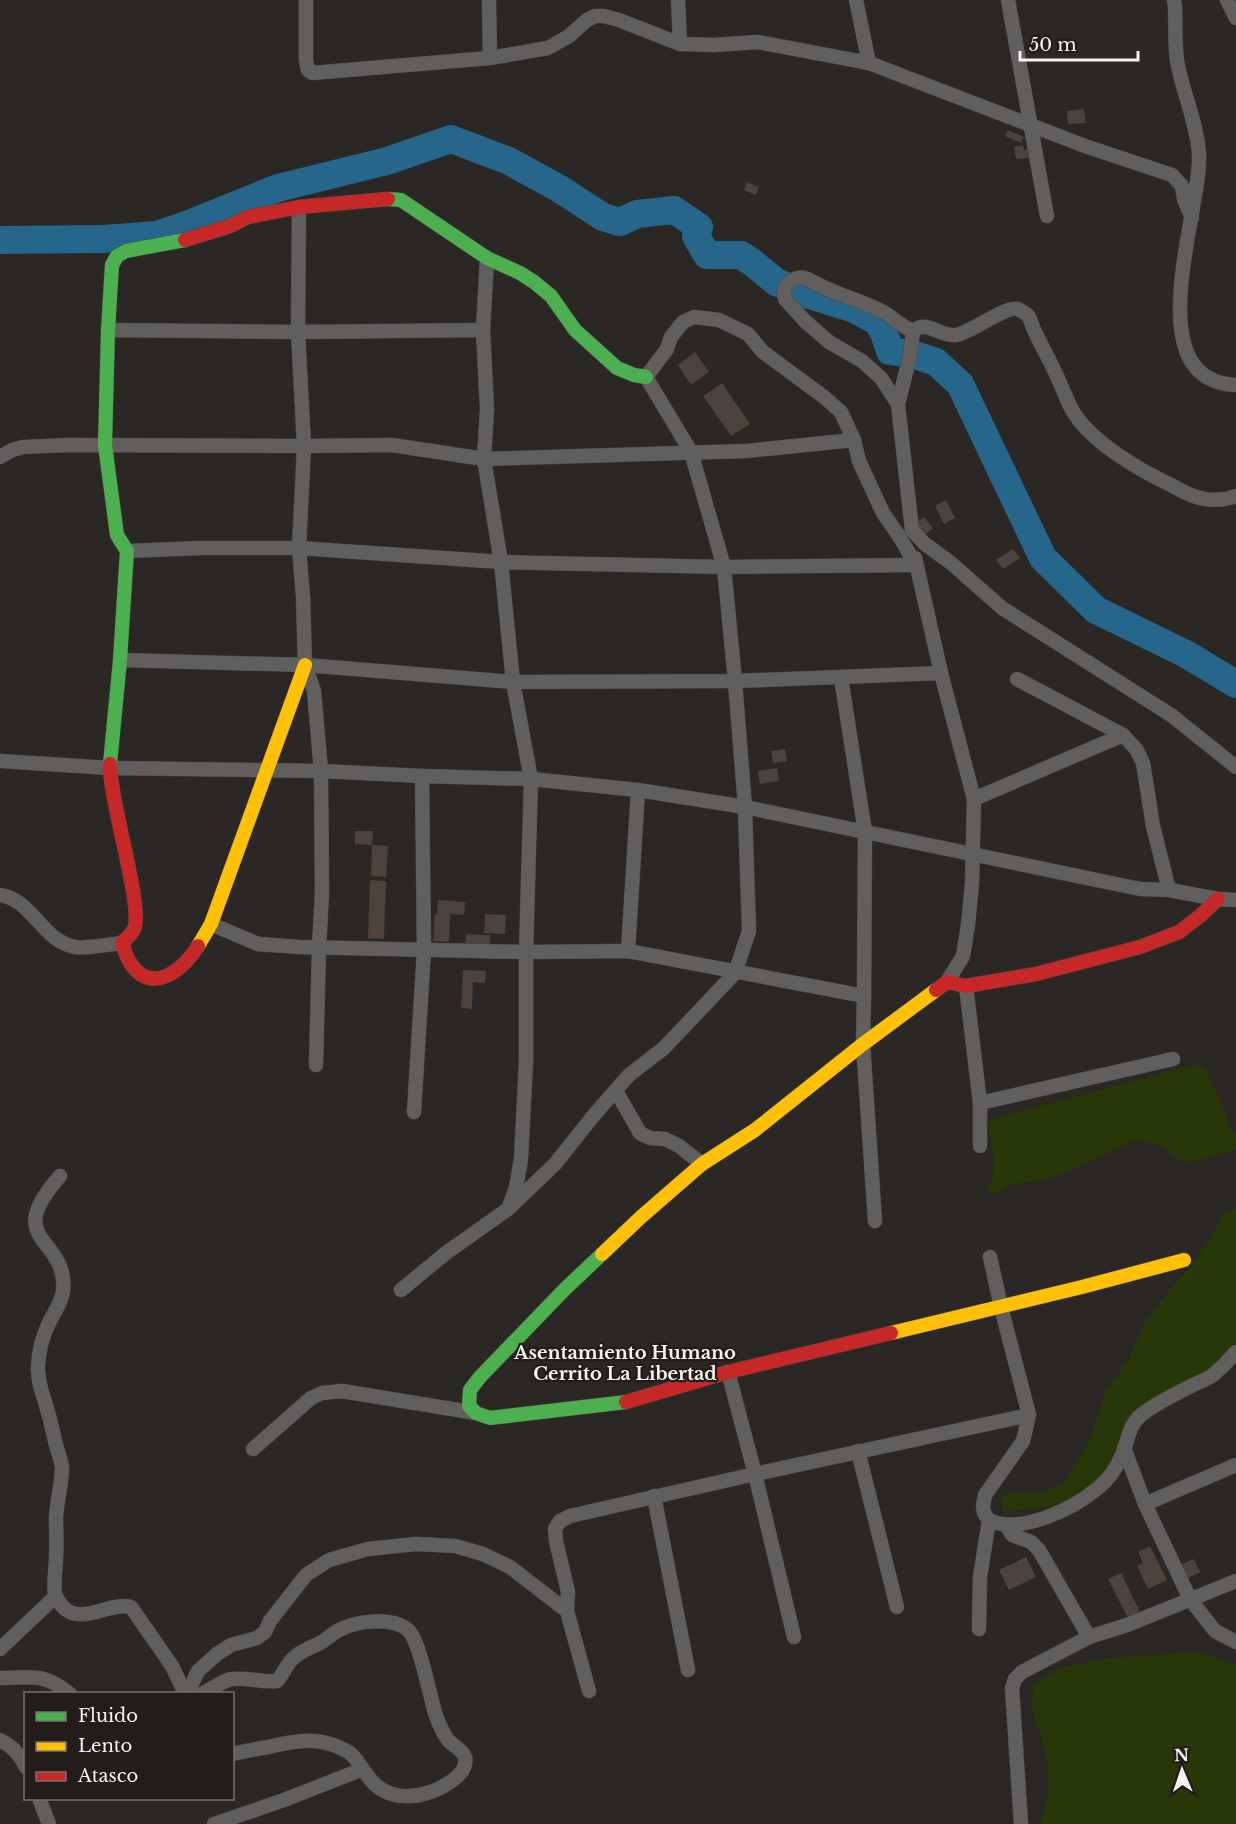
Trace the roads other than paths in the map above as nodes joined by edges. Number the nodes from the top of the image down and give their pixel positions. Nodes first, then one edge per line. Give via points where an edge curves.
1 (306, 0) edge
2 (489, 0) edge
3 (678, 0) edge
4 (856, 0) edge
5 (1008, 0) edge
6 (1174, 0) edge
7 (1227, 0) edge
8 (1236, 18) edge
9 (680, 45) junction
10 (490, 58) junction
11 (869, 63) junction
12 (1031, 124) junction
13 (299, 207) junction
14 (1047, 216) dead end
15 (1192, 218) junction
16 (487, 258) junction
17 (108, 330) junction
18 (483, 330) junction
19 (913, 331) junction
20 (298, 332) junction
21 (646, 377) junction
22 (1236, 385) edge
23 (898, 404) junction
24 (854, 440) junction
25 (105, 445) junction
26 (304, 446) junction
27 (691, 452) junction
28 (0, 457) edge
29 (484, 459) junction
30 (1236, 496) edge
31 (912, 530) junction
32 (299, 548) junction
33 (127, 551) junction
34 (501, 562) junction
35 (916, 566) junction
36 (724, 567) junction
37 (120, 660) junction
38 (305, 666) junction
39 (941, 673) junction
40 (840, 678) junction
41 (1017, 679) dead end
42 (735, 681) junction
43 (513, 682) junction
44 (1123, 735) junction
45 (0, 761) edge
46 (1236, 767) edge
47 (110, 768) junction
48 (267, 771) junction
49 (321, 771) junction
50 (422, 776) junction
51 (531, 779) junction
52 (638, 790) junction
53 (974, 799) junction
54 (745, 807) junction
55 (865, 832) junction
56 (972, 854) junction
57 (1169, 890) junction
58 (0, 895) edge
59 (1218, 899) junction
60 (1236, 900) edge
61 (211, 924) junction
62 (122, 943) junction
63 (319, 947) junction
64 (424, 950) junction
65 (628, 951) junction
66 (526, 952) junction
67 (735, 973) junction
68 (947, 982) junction
69 (966, 986) junction
70 (864, 996) junction
71 (863, 1044) junction
72 (1173, 1059) dead end
73 (316, 1065) dead end
74 (616, 1091) junction
75 (980, 1103) junction
76 (414, 1112) dead end
77 (980, 1146) dead end
78 (702, 1164) junction
79 (60, 1176) dead end
80 (508, 1209) junction
81 (875, 1221) dead end
82 (990, 1257) dead end
83 (1184, 1260) dead end
84 (401, 1290) dead end
85 (1000, 1307) junction
86 (1236, 1352) edge
87 (728, 1372) junction
88 (476, 1413) junction
89 (1029, 1415) junction
90 (1124, 1448) junction
91 (253, 1449) dead end
92 (858, 1451) junction
93 (1236, 1465) edge
94 (755, 1474) junction
95 (654, 1496) junction
96 (1145, 1504) junction
97 (989, 1520) junction
98 (1006, 1525) junction
99 (1236, 1581) edge
100 (56, 1596) junction
101 (1191, 1599) junction
102 (897, 1607) dead end
103 (567, 1611) junction
104 (979, 1629) dead end
105 (794, 1637) dead end
106 (1089, 1637) junction
107 (1236, 1642) edge
108 (0, 1649) edge
109 (688, 1670) dead end
110 (0, 1678) edge
111 (589, 1691) dead end
112 (68, 1692) edge
113 (190, 1692) edge
114 (193, 1692) edge
115 (196, 1692) edge
116 (0, 1740) edge
117 (234, 1754) edge
118 (24, 1763) edge
119 (363, 1769) junction
120 (40, 1800) edge
121 (50, 1824) edge
122 (214, 1824) edge
123 (1021, 1824) edge

1 - 10 street via 306,60 312,73
2 - 10 street
3 - 9 street
4 - 11 street
5 - 12 street
6 - 15 street via 1177,63 1194,120 1199,154
7 - 8 street
9 - 10 street via 620,20 595,16 548,48
9 - 11 street via 758,42
11 - 12 street
12 - 14 street
12 - 15 street via 1172,175 1182,186
13 - 16 street via 380,198 401,200
13 - 17 street via 248,217 181,241 117,256 112,265
13 - 20 street
15 - 22 street via 1186,238 1179,319 1185,348 1198,372
16 - 18 street
16 - 21 street via 534,282 550,296 575,330 617,368
17 - 20 street
17 - 25 street
18 - 20 street
18 - 29 street via 487,409
19 - 23 street
19 - 23 street via 807,278 797,278 786,286 785,299 805,321 882,378
19 - 30 street via 926,326 956,335 1019,309 1028,315 1084,428 1128,463 1185,494 1225,500
20 - 26 street
21 - 24 street via 683,322 694,317 719,320 748,334 764,352 841,412
21 - 27 street
23 - 31 street
24 - 27 street via 747,451
24 - 35 street via 879,504
25 - 26 street
25 - 28 street via 23,447
25 - 33 street via 117,535
26 - 29 street via 392,445
26 - 32 street
27 - 29 street
27 - 36 street
29 - 34 street
31 - 35 street
31 - 46 street via 1002,608 1171,715
32 - 33 street
32 - 34 street
32 - 38 street
33 - 37 street
34 - 36 street
34 - 43 street
35 - 36 street
35 - 39 street
36 - 42 street
37 - 38 street
37 - 47 street
38 - 43 street
38 - 48 street
38 - 49 street via 314,691
39 - 40 street
39 - 53 street
40 - 42 street
40 - 55 street
41 - 44 street
42 - 43 street
42 - 54 street
43 - 51 street
44 - 53 street
44 - 57 street via 1136,748 1143,763
45 - 47 street
47 - 48 street
47 - 62 street via 136,907 135,928
48 - 49 street
48 - 61 street
49 - 50 street
49 - 63 street
50 - 51 street
50 - 64 street
51 - 52 street
51 - 66 street
52 - 54 street
52 - 65 street
53 - 56 street
54 - 55 street
54 - 67 street via 749,931
55 - 56 street
55 - 70 street
56 - 57 street via 1140,889
56 - 68 street via 963,956
57 - 59 street
58 - 62 street via 27,907 58,940 75,947
59 - 60 street
59 - 69 street via 1179,932 1140,947 1036,974
61 - 62 street via 187,962 162,979 138,972
61 - 63 street via 258,944
63 - 64 street
63 - 73 street
64 - 66 street
64 - 76 street
65 - 66 street
65 - 67 street
66 - 80 street via 521,1159
67 - 70 street
67 - 74 street via 664,1048 629,1075
68 - 69 street
68 - 71 street
69 - 75 street
70 - 71 street
71 - 78 street via 755,1130
71 - 81 street
72 - 75 street
74 - 78 street via 640,1133 665,1139
74 - 80 street via 555,1164
75 - 77 street
78 - 88 street via 565,1288 480,1377 470,1390 469,1406
79 - 100 street via 26,1215 28,1232 59,1267 63,1284 61,1301 43,1339 38,1367 62,1466 56,1518
80 - 84 street
82 - 85 street
83 - 85 street
85 - 87 street
85 - 89 street
86 - 90 street via 1212,1376 1141,1415 1131,1425
87 - 88 street via 631,1401 490,1418
87 - 94 street
88 - 91 street via 342,1391 322,1392
89 - 92 street
89 - 97 street via 1023,1441 985,1495 984,1513
90 - 96 street
90 - 98 street via 1109,1477 1084,1498 1028,1523
92 - 94 street
92 - 102 street
93 - 96 street
94 - 95 street
94 - 105 street
95 - 103 street via 560,1521 555,1529 568,1592
95 - 109 street
96 - 101 street
97 - 98 street
97 - 104 street via 980,1577
98 - 106 street via 1012,1535 1031,1542 1039,1550
99 - 101 street
100 - 108 street
100 - 113 street via 64,1608 77,1614 115,1606 131,1607 172,1666 183,1689
101 - 106 street
101 - 107 street via 1215,1631
103 - 111 street
103 - 114 street via 510,1567 483,1554 455,1546 416,1544 368,1550 329,1560 306,1575 265,1632 231,1645 198,1671
106 - 123 street via 1015,1679 1012,1688
110 - 112 street via 42,1678
115 - 119 street via 232,1679 277,1681 294,1657 336,1631 379,1621 399,1625 414,1639 438,1722 450,1742 464,1754 465,1767 458,1777 429,1793 409,1797 388,1793 373,1783
116 - 118 street via 13,1748
117 - 119 street via 295,1740 318,1741 349,1752
119 - 122 street
120 - 121 street

